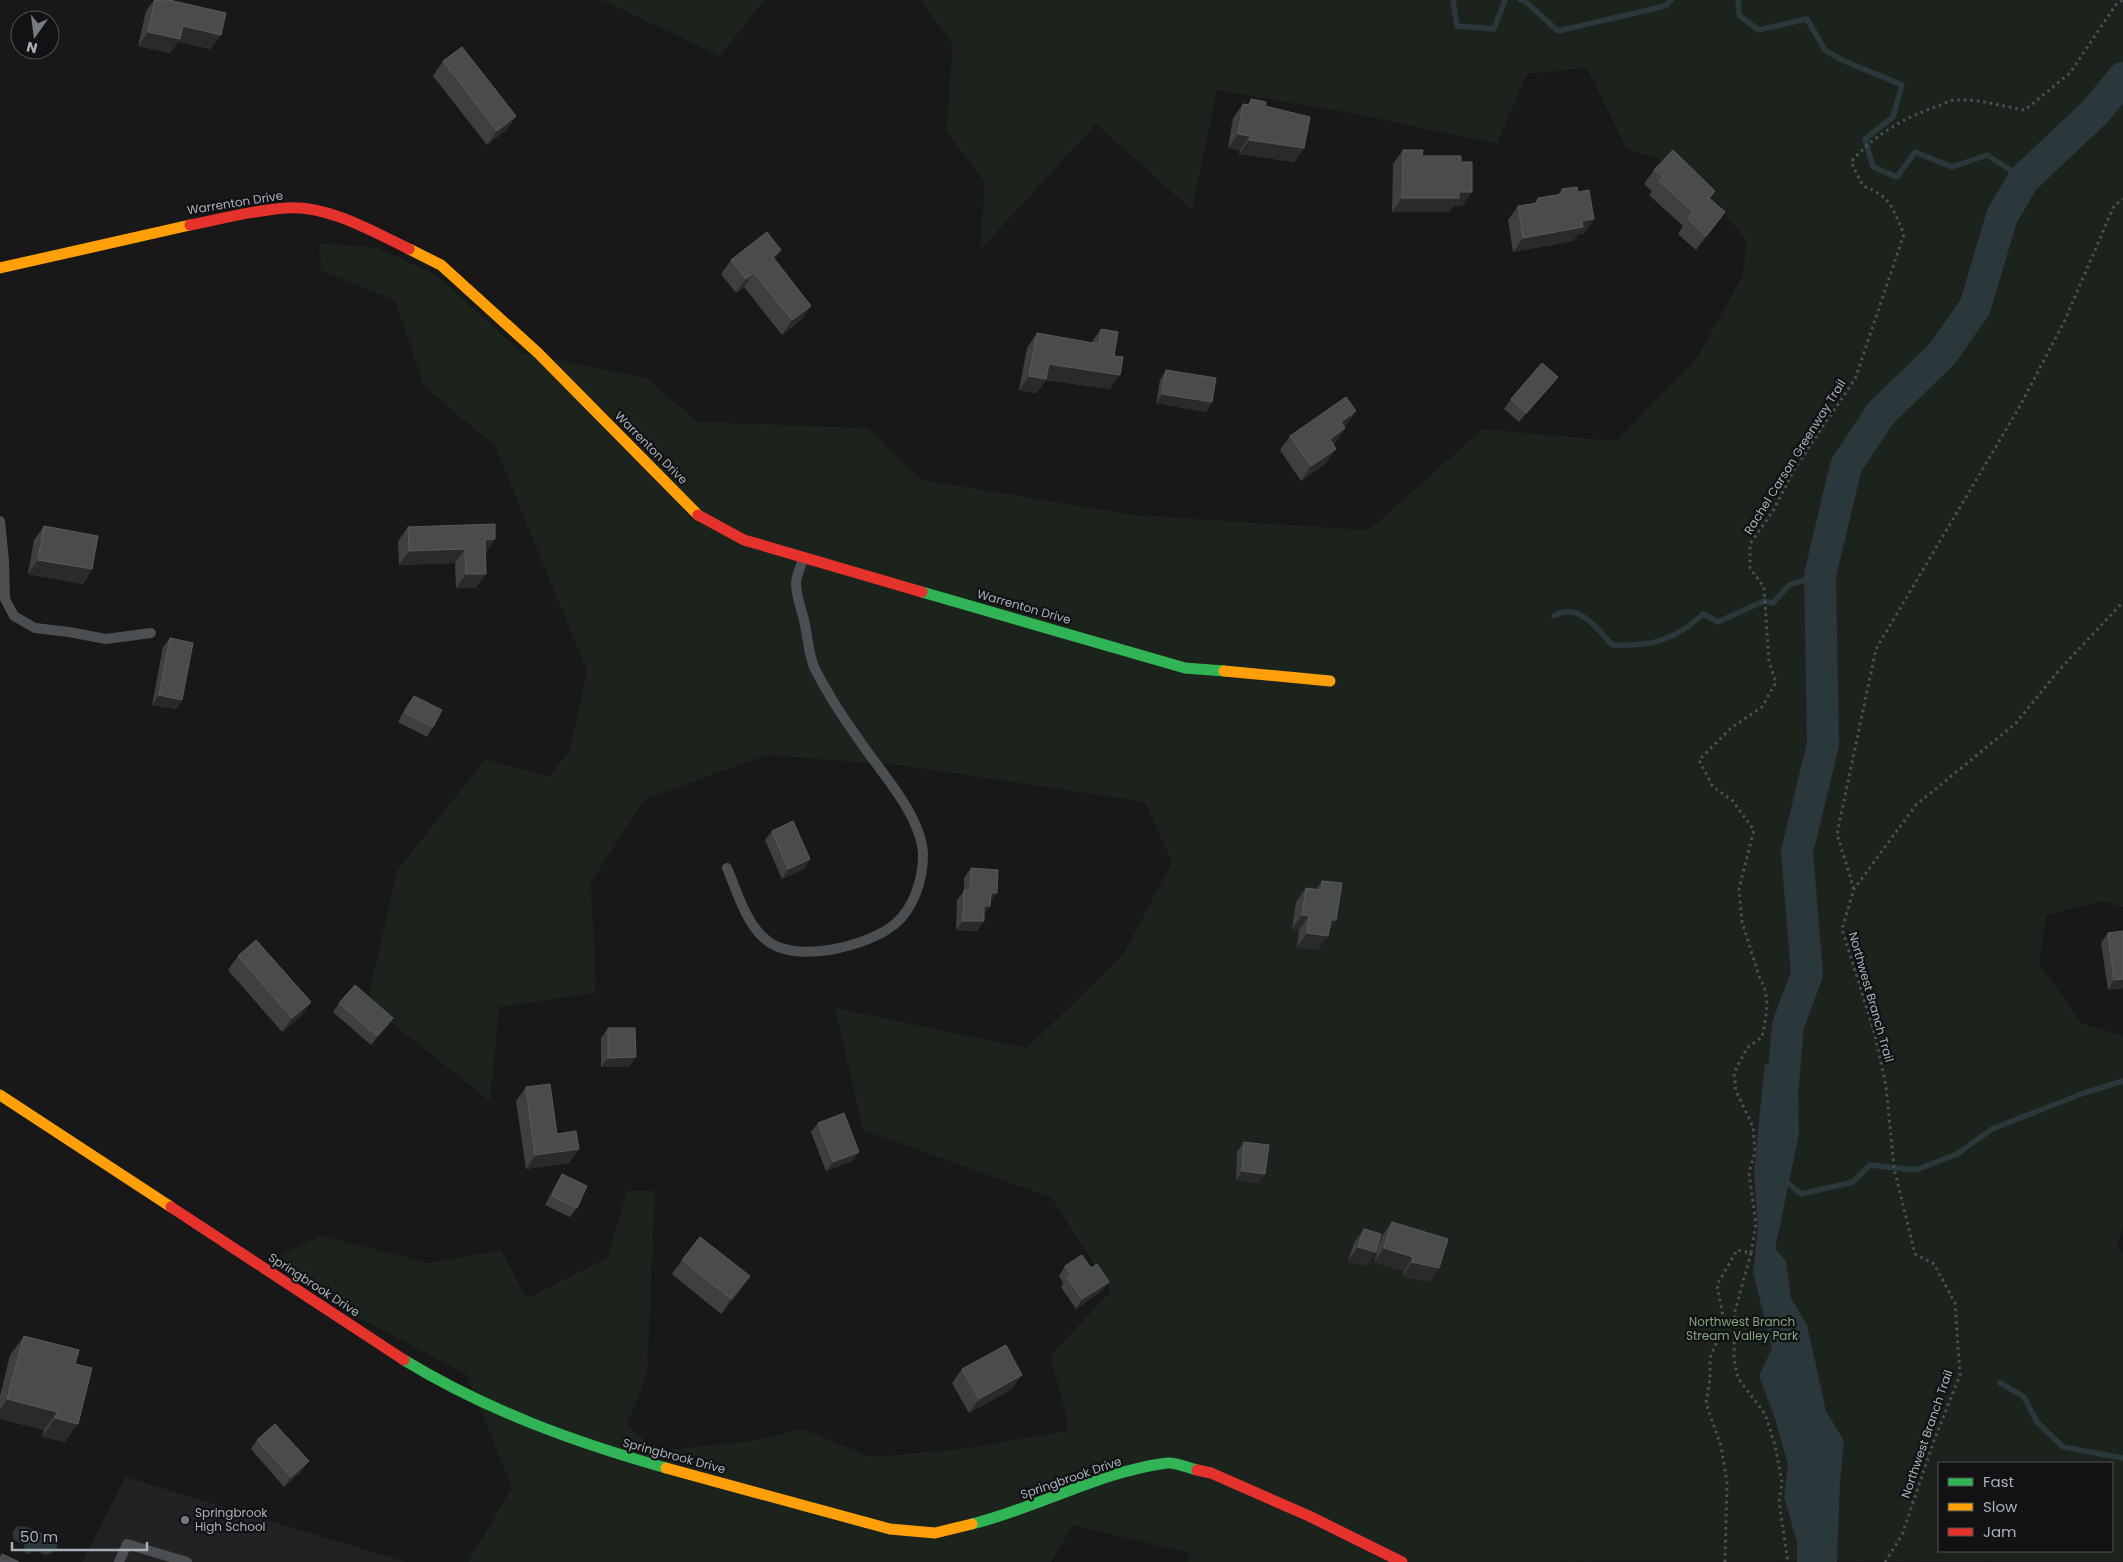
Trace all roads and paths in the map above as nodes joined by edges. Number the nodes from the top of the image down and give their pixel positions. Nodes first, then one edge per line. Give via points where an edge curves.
1 (2123, 0) edge
2 (2123, 199) edge
3 (0, 268) edge
4 (0, 521) edge
5 (804, 558) junction
6 (2123, 602) edge
7 (151, 633) dead end
8 (1330, 681) dead end
9 (727, 868) dead end
10 (1854, 889) junction
11 (0, 1095) edge
12 (1751, 1253) junction
13 (119, 1562) edge
14 (186, 1562) edge
15 (1402, 1562) edge
16 (1724, 1562) edge
17 (1788, 1562) edge
18 (1885, 1562) edge

1 - 12 path, Rachel Carson Greenway Trail via 2117,3 2070,73 2025,110 1953,100 1905,119 1863,148 1851,162 1863,186 1881,193 1891,204 1904,234 1855,379 1750,544 1750,568 1764,587 1769,662 1776,682 1762,707 1730,728 1700,760 1714,787 1732,800 1754,830 1739,889 1742,922 1767,1002 1762,1037 1747,1048 1734,1073 1734,1081 1753,1127 1755,1152 1749,1173 1756,1224
2 - 10 path via 2114,206 2064,322 2020,406 1876,649 1837,834
3 - 5 street, Warrenton Drive via 176,226 286,208 351,220 441,266 538,353 700,517 744,540
4 - 7 lane via 5,599 14,616 35,628 106,639
5 - 8 street, Warrenton Drive via 1185,668
5 - 9 lane via 796,584 814,667 857,738 904,804 923,855 918,881 912,905 896,924 847,946 794,951 777,947 764,939 746,914
6 - 10 path, Northwest Branch Trail via 2061,668 2015,724 1916,805
10 - 18 path, Northwest Branch Trail via 1842,929 1875,1035 1886,1086 1894,1168 1915,1254 1934,1264 1955,1303 1960,1375 1902,1534
11 - 15 street, Springbrook Drive via 406,1361 519,1420 612,1453 890,1529 935,1533 1004,1516 1119,1474 1169,1464 1211,1473
12 - 16 path via 1737,1250 1718,1285 1723,1316 1710,1358 1706,1403 1721,1446 1727,1482
12 - 17 path via 1735,1311 1734,1360 1738,1378 1765,1414 1775,1445 1782,1482 1779,1502
13 - 14 lane via 127,1544

